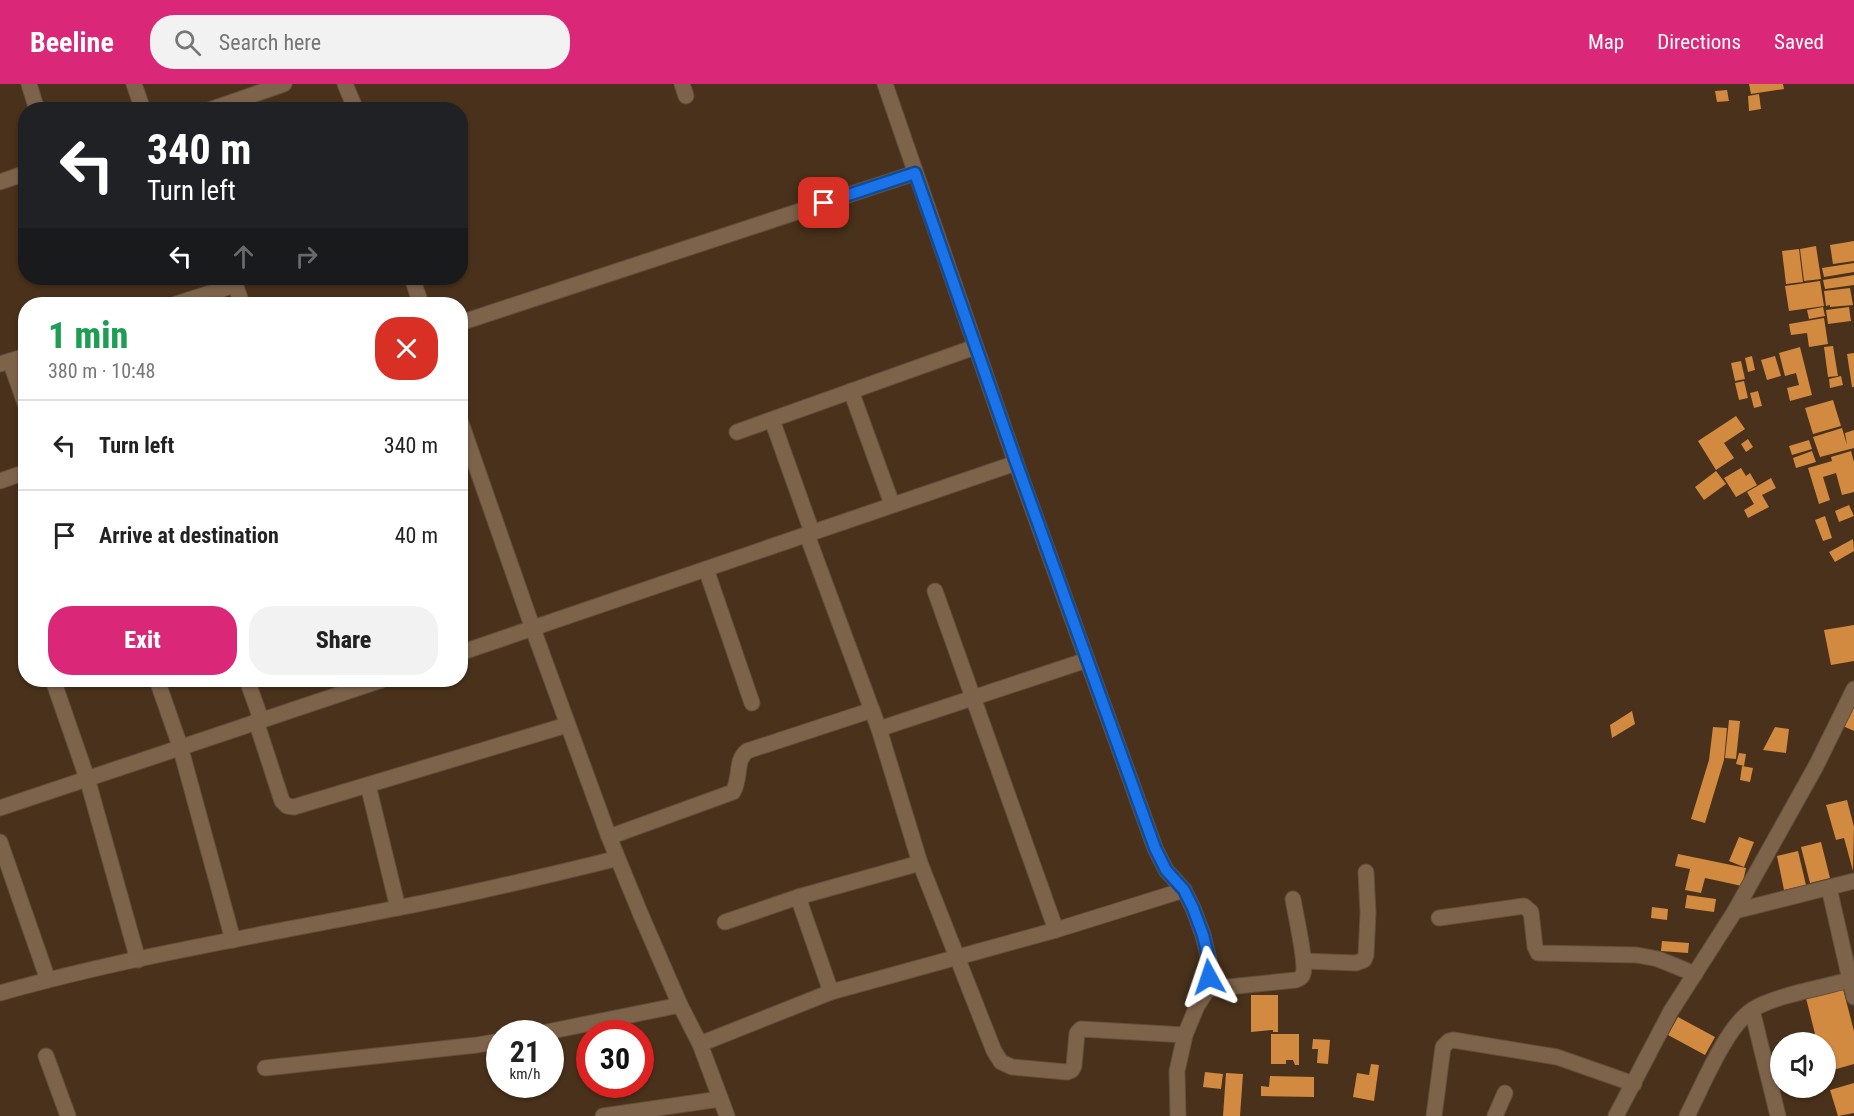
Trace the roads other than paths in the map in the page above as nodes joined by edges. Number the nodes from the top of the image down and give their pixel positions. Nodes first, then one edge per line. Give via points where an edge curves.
1 (29, 84) edge
2 (134, 84) edge
3 (284, 84) edge
4 (345, 84) edge
5 (885, 84) edge
6 (242, 91) edge
7 (35, 102) edge
8 (140, 102) edge
9 (223, 102) edge
10 (353, 102) edge
11 (915, 173) junction
12 (18, 176) edge
13 (0, 182) edge
14 (224, 285) edge
15 (194, 297) edge
16 (468, 320) edge
17 (975, 347) junction
18 (5, 363) edge
19 (18, 390) edge
20 (851, 391) junction
21 (772, 420) junction
22 (737, 432) dead end
23 (468, 443) edge
24 (1016, 462) junction
25 (18, 475) edge
26 (0, 481) edge
27 (892, 504) junction
28 (810, 534) junction
29 (706, 569) junction
30 (935, 591) dead end
31 (533, 629) junction
32 (468, 650) edge
33 (1087, 660) junction
34 (55, 687) edge
35 (160, 687) edge
36 (249, 687) edge
37 (340, 687) edge
38 (1854, 689) edge
39 (974, 698) junction
40 (752, 704) dead end
41 (872, 710) junction
42 (259, 720) junction
43 (567, 725) junction
44 (879, 729) junction
45 (180, 746) junction
46 (87, 778) junction
47 (368, 785) junction
48 (0, 808) edge
49 (609, 837) junction
50 (0, 842) edge
51 (615, 859) dead end
52 (920, 863) junction
53 (1366, 872) dead end
54 (1854, 881) edge
55 (1829, 888) junction
56 (1184, 890) junction
57 (798, 897) junction
58 (1293, 899) dead end
59 (398, 908) junction
60 (1735, 910) junction
61 (1439, 918) dead end
62 (725, 922) dead end
63 (1056, 930) junction
64 (233, 940) junction
65 (957, 957) junction
66 (138, 960) junction
67 (1304, 961) junction
68 (1695, 974) junction
69 (48, 980) junction
70 (1852, 980) edge
71 (1208, 989) junction
72 (831, 992) junction
73 (0, 993) edge
74 (1854, 997) edge
75 (680, 1005) junction
76 (1752, 1010) junction
77 (564, 1029) edge
78 (1185, 1035) junction
79 (486, 1043) edge
80 (700, 1044) junction
81 (46, 1056) dead end
82 (265, 1068) dead end
83 (1634, 1084) junction
84 (1505, 1094) dead end
85 (720, 1099) junction
86 (68, 1116) edge
87 (603, 1116) edge
88 (728, 1116) edge
89 (1178, 1116) edge
90 (1434, 1116) edge
91 (1496, 1116) edge
92 (1616, 1116) edge
93 (1687, 1116) edge
94 (1778, 1116) edge

1 - 7 street
2 - 8 street
3 - 6 street
4 - 10 street
5 - 11 street
6 - 9 street
11 - 16 street
11 - 17 street
12 - 13 street
14 - 15 street
17 - 20 street
17 - 24 street
18 - 19 street
20 - 21 street
20 - 27 street
21 - 22 street
21 - 28 street
23 - 31 street
24 - 27 street
24 - 33 street
25 - 26 street
27 - 28 street
28 - 29 street
28 - 41 street
29 - 31 street
29 - 40 street
30 - 39 street
31 - 32 street
31 - 43 street
33 - 39 street
33 - 56 street via 1155,848 1166,870
34 - 46 street
35 - 45 street
36 - 42 street
37 - 42 street
38 - 60 street via 1816,766
39 - 44 street
39 - 63 street
41 - 44 street
41 - 49 street via 747,751 742,755 734,792
42 - 45 street
42 - 47 street via 282,801 287,806
43 - 47 street
43 - 49 street
44 - 52 street
45 - 46 street
45 - 64 street
46 - 48 street
46 - 66 street
47 - 59 street
49 - 75 street
50 - 69 street
51 - 59 street
52 - 57 street
52 - 65 street
53 - 67 street via 1364,960
54 - 55 street
55 - 60 street
55 - 70 street
56 - 63 street
56 - 71 street via 1205,943
57 - 62 street
57 - 72 street
58 - 67 street
59 - 64 street
60 - 68 street
61 - 68 street via 1524,906 1531,912 1538,952 1637,955
63 - 65 street
64 - 66 street
65 - 72 street
65 - 78 street via 994,1051 1001,1062 1012,1067 1072,1070 1077,1033 1081,1029
66 - 69 street
67 - 71 street via 1304,973 1296,980
68 - 83 street via 1671,1011
69 - 73 street
70 - 74 street
70 - 76 street via 1778,999
71 - 78 street
72 - 80 street
75 - 77 street
75 - 80 street
76 - 93 street via 1731,1032
76 - 94 street
78 - 89 street via 1177,1071
79 - 82 street
80 - 85 street
81 - 86 street
83 - 90 street via 1557,1057 1453,1040 1443,1047
83 - 92 street
84 - 91 street
85 - 87 street
85 - 88 street

